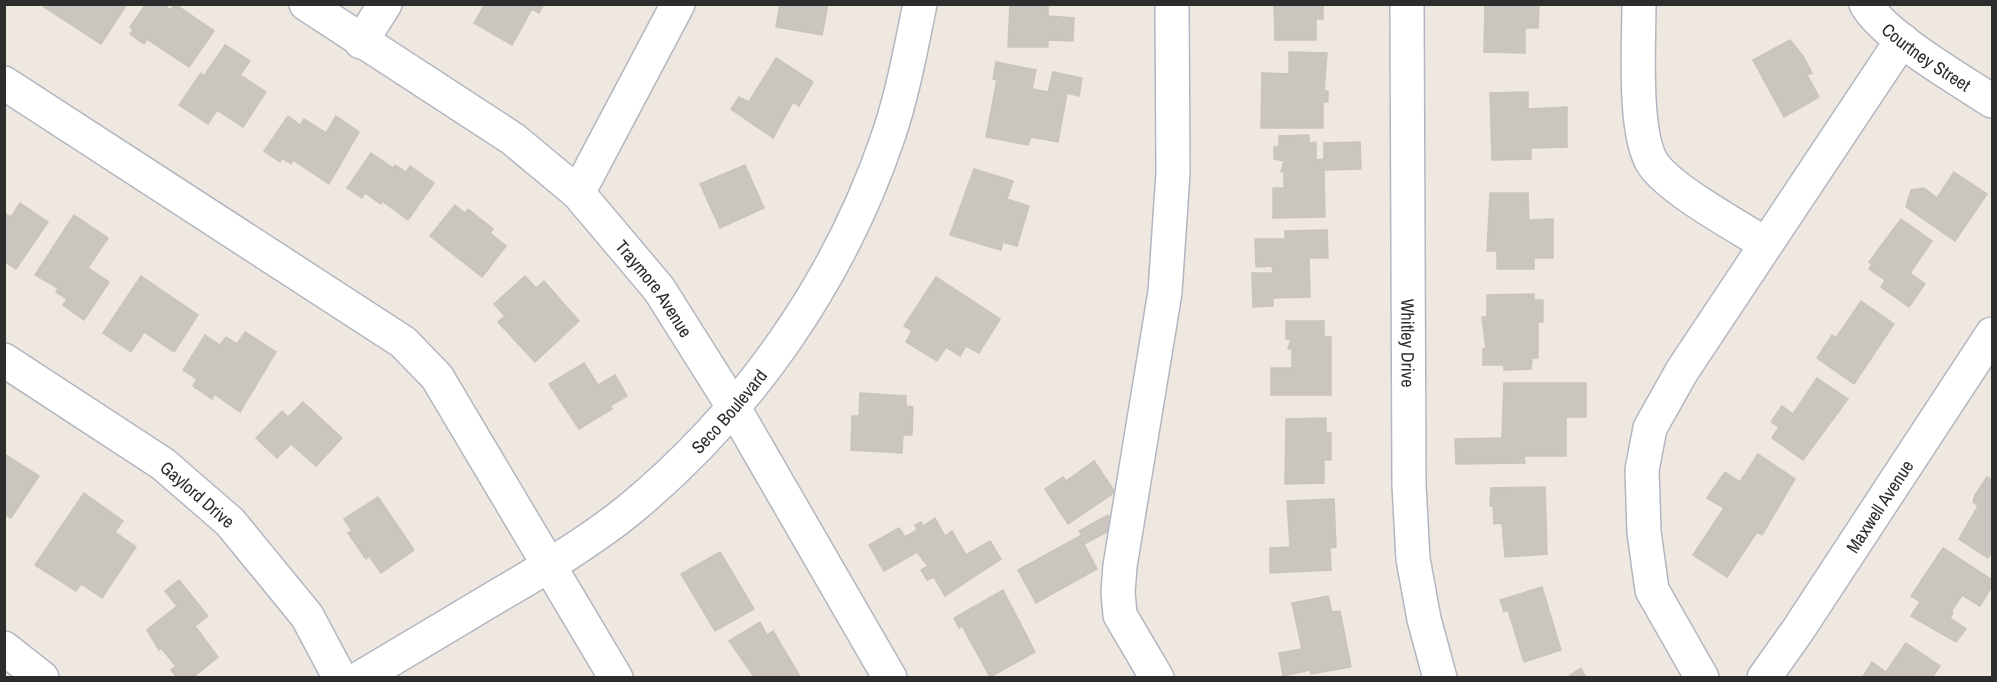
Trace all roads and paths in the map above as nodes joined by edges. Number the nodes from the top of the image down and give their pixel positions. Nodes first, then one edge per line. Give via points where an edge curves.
1 (306, 4) edge
2 (385, 4) edge
3 (678, 4) edge
4 (920, 4) edge
5 (1172, 4) edge
6 (1407, 4) edge
7 (1639, 4) edge
8 (1866, 4) edge
9 (1902, 40) junction
10 (361, 42) junction
11 (4, 83) edge
12 (1992, 101) edge
13 (578, 193) junction
14 (1765, 244) junction
15 (1992, 334) edge
16 (4, 360) edge
17 (734, 408) junction
18 (549, 566) junction
19 (4, 648) edge
20 (42, 678) edge
21 (340, 678) edge
22 (360, 678) edge
23 (616, 678) edge
24 (890, 678) edge
25 (1157, 678) edge
26 (1440, 678) edge
27 (1702, 678) edge
28 (1764, 678) edge

1 - 10 street, Traymore Avenue
2 - 10 street
3 - 13 street
4 - 17 street, Seco Boulevard via 889,134 860,210 827,274 782,345
5 - 25 street via 1173,173 1164,292 1118,592 1120,615
6 - 26 street, Whitley Drive via 1409,485 1413,560
7 - 14 street via 1640,128 1653,163 1677,187
8 - 9 street, Courtney Street via 1871,14
9 - 12 street, Courtney Street
9 - 14 street
10 - 13 street, Traymore Avenue via 513,138
11 - 18 street via 403,342 437,377
13 - 17 street, Traymore Avenue via 659,289
14 - 27 street via 1682,370 1650,428 1642,470 1644,532 1652,590
15 - 28 street, Maxwell Avenue
16 - 21 street, Gaylord Drive via 163,464 230,522 307,616
17 - 18 street, Seco Boulevard via 690,456 627,512
17 - 24 street, Traymore Avenue
18 - 22 street, Seco Boulevard
18 - 23 street
19 - 20 street

